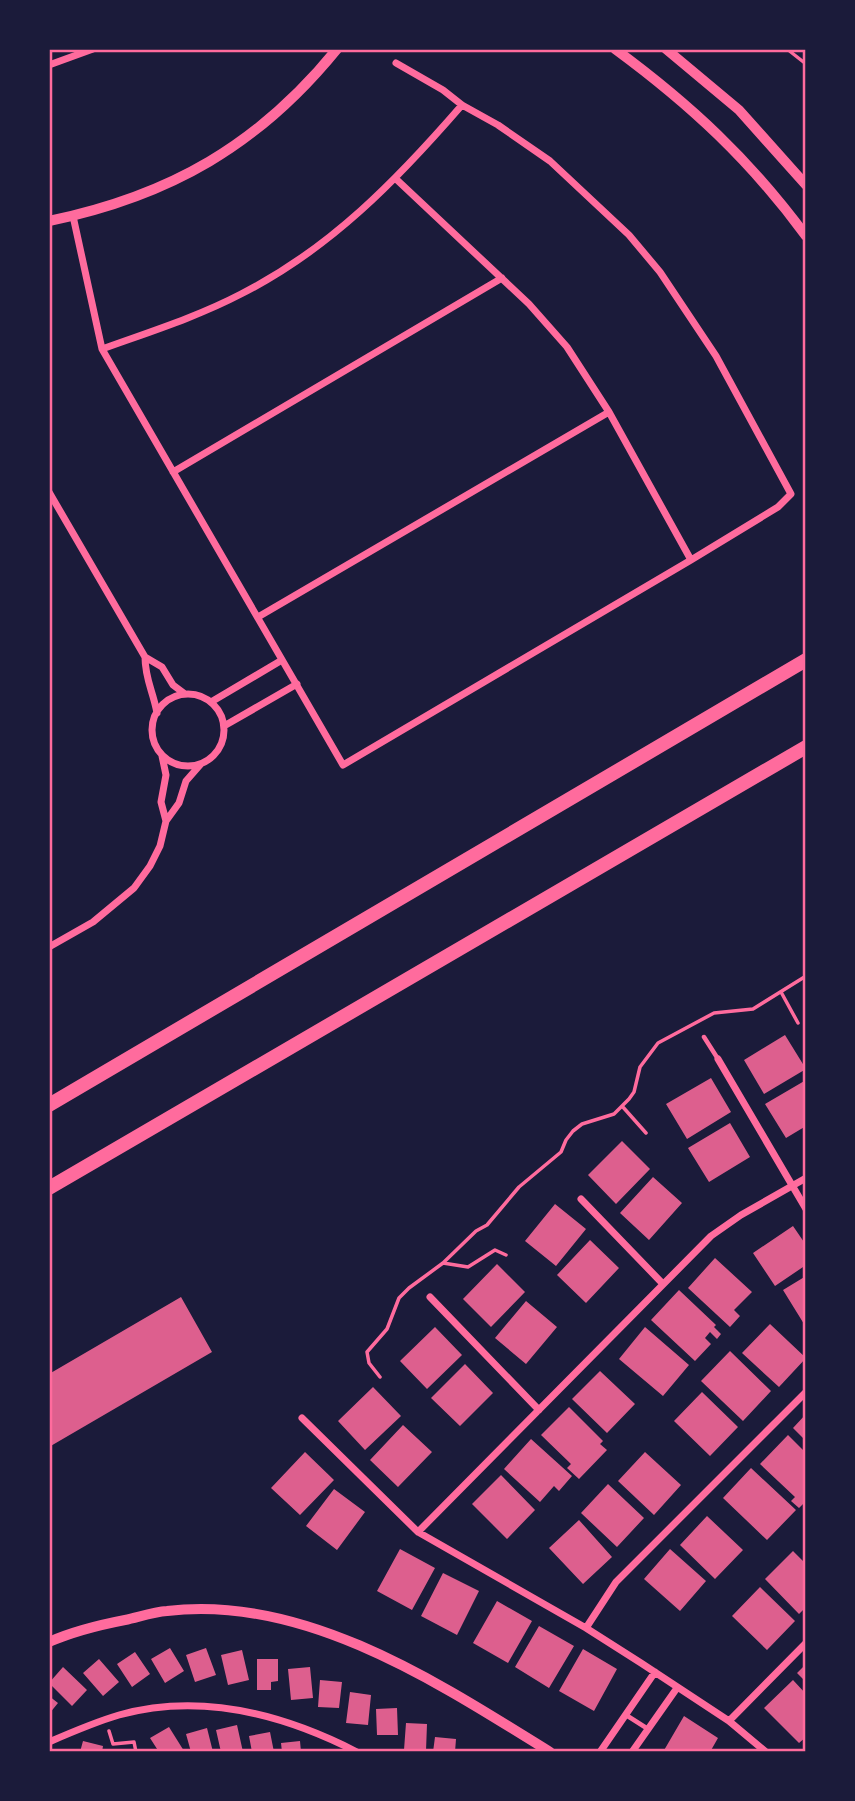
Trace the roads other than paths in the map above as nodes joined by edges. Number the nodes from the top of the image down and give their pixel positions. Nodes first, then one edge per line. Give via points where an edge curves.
1 (93, 49) edge
2 (337, 49) edge
3 (615, 49) edge
4 (666, 49) edge
5 (396, 63) dead end
6 (49, 65) edge
7 (462, 105) junction
8 (396, 179) junction
9 (806, 185) edge
10 (73, 216) junction
11 (49, 221) edge
12 (806, 236) edge
13 (502, 278) junction
14 (102, 349) junction
15 (609, 412) junction
16 (173, 472) junction
17 (49, 492) edge
18 (691, 560) junction
19 (258, 617) junction
20 (145, 657) junction
21 (282, 660) junction
22 (806, 660) edge
23 (297, 684) junction
24 (185, 694) junction
25 (211, 702) junction
26 (156, 713) junction
27 (224, 726) junction
28 (806, 747) edge
29 (162, 755) junction
30 (200, 765) junction
31 (166, 821) junction
32 (49, 947) edge
33 (704, 1037) dead end
34 (718, 1059) joint
35 (49, 1105) edge
36 (806, 1178) edge
37 (791, 1186) junction
38 (49, 1188) edge
39 (581, 1199) dead end
40 (806, 1209) edge
41 (663, 1284) junction
42 (430, 1297) dead end
43 (806, 1392) edge
44 (539, 1410) junction
45 (302, 1418) dead end
46 (418, 1532) junction
47 (586, 1628) junction
48 (49, 1642) edge
49 (806, 1643) edge
50 (655, 1672) junction
51 (677, 1688) junction
52 (625, 1715) junction
53 (729, 1721) junction
54 (648, 1729) junction
55 (49, 1742) edge
56 (357, 1752) edge
57 (550, 1752) edge
58 (600, 1752) edge
59 (632, 1752) edge
60 (766, 1752) edge

1 - 6 street
2 - 10 street via 282,109 211,162 127,201
3 - 12 street via 718,133
4 - 9 street via 739,110
5 - 7 street
7 - 8 street
7 - 18 street via 550,162 629,234 716,356 791,494 778,507
8 - 13 street
8 - 14 street via 327,240 288,267 199,313
10 - 11 street
10 - 14 street
13 - 15 street via 567,347
13 - 16 street
14 - 16 street
15 - 18 street
15 - 19 street
16 - 19 street
17 - 20 street
18 - 23 street via 343,765
19 - 21 street
20 - 24 street via 162,667
20 - 26 street via 145,676 154,693
21 - 23 street
21 - 25 street
22 - 35 highway
23 - 27 street
24 - 25 street
24 - 26 street via 169,699
25 - 27 street
26 - 29 street via 153,740
27 - 30 street via 218,752
28 - 38 highway
29 - 30 street via 177,765
29 - 31 street via 166,775 161,802
30 - 31 street via 186,781 179,803
31 - 32 street via 160,846 134,888 93,922
33 - 34 lane
34 - 37 street
36 - 37 street
37 - 40 street
37 - 41 street via 711,1236
39 - 41 street
41 - 44 street
42 - 44 street
43 - 47 street via 616,1582
44 - 46 street
45 - 46 street
46 - 47 street
47 - 50 street
48 - 57 street via 77,1630 167,1611 271,1617 367,1648
49 - 53 street
50 - 51 street
50 - 52 street
51 - 53 street
51 - 54 street
52 - 54 lane
52 - 58 street
53 - 60 street
54 - 59 street
55 - 56 street via 120,1715 192,1706 275,1717

